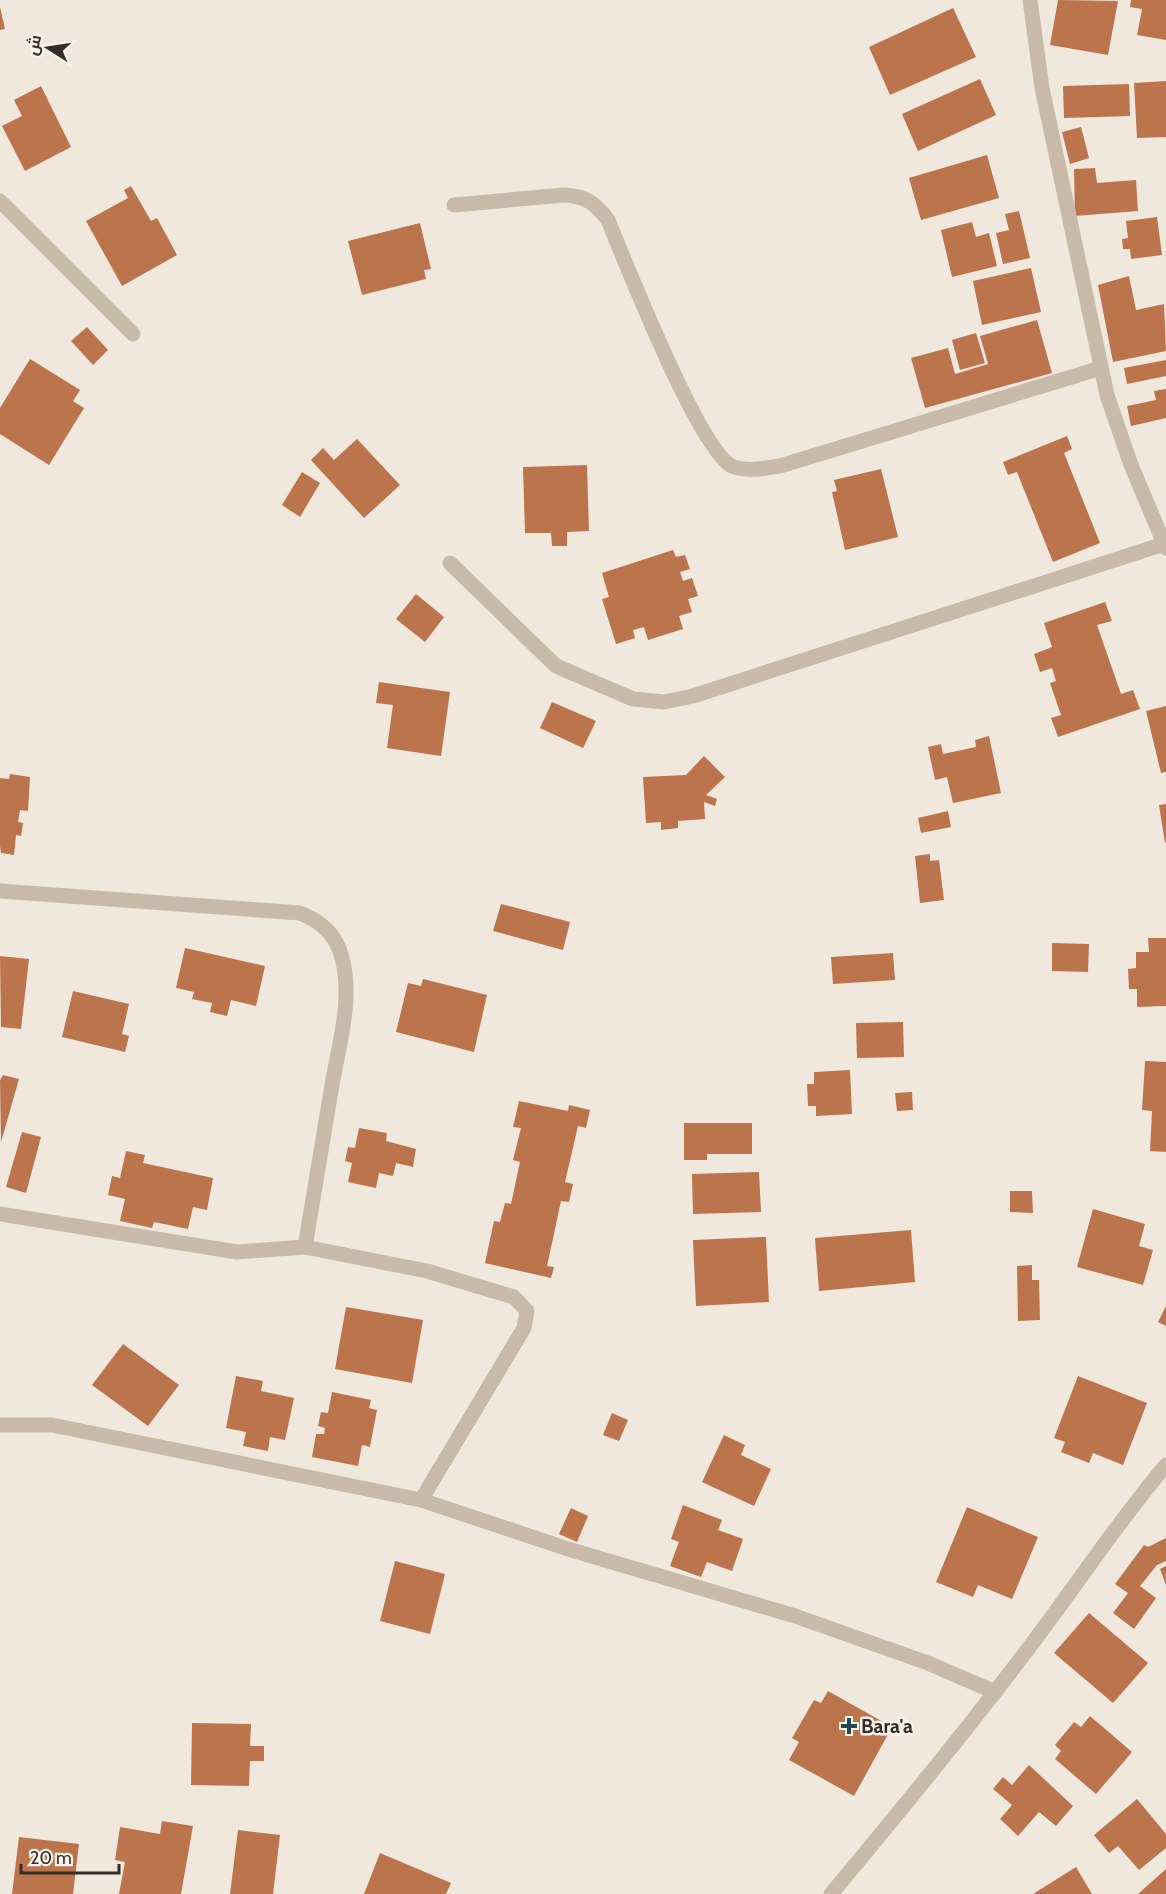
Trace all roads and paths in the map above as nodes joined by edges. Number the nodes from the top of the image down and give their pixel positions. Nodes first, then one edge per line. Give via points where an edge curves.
1 (1030, 0) edge
2 (0, 201) edge
3 (454, 205) dead end
4 (133, 334) dead end
5 (1101, 368) junction
6 (1165, 546) edge
7 (450, 563) dead end
8 (0, 891) edge
9 (0, 1214) edge
10 (305, 1247) junction
11 (0, 1425) edge
12 (1166, 1465) edge
13 (421, 1500) junction
14 (995, 1692) junction
15 (831, 1894) edge

1 - 5 street via 1042,88
2 - 4 street
3 - 5 street via 564,195 582,196 595,204 608,220 697,420 718,455 733,467 757,470 780,466
5 - 6 street via 1131,465
6 - 7 street via 664,702 633,699 556,666
8 - 10 street via 300,913 328,929 343,958 345,1006
9 - 10 street via 237,1252
10 - 13 street via 427,1271 514,1297 527,1311 524,1328
11 - 13 street via 52,1425
12 - 14 street via 1132,1504
13 - 14 street via 568,1549 795,1616 928,1663
14 - 15 street via 927,1781

